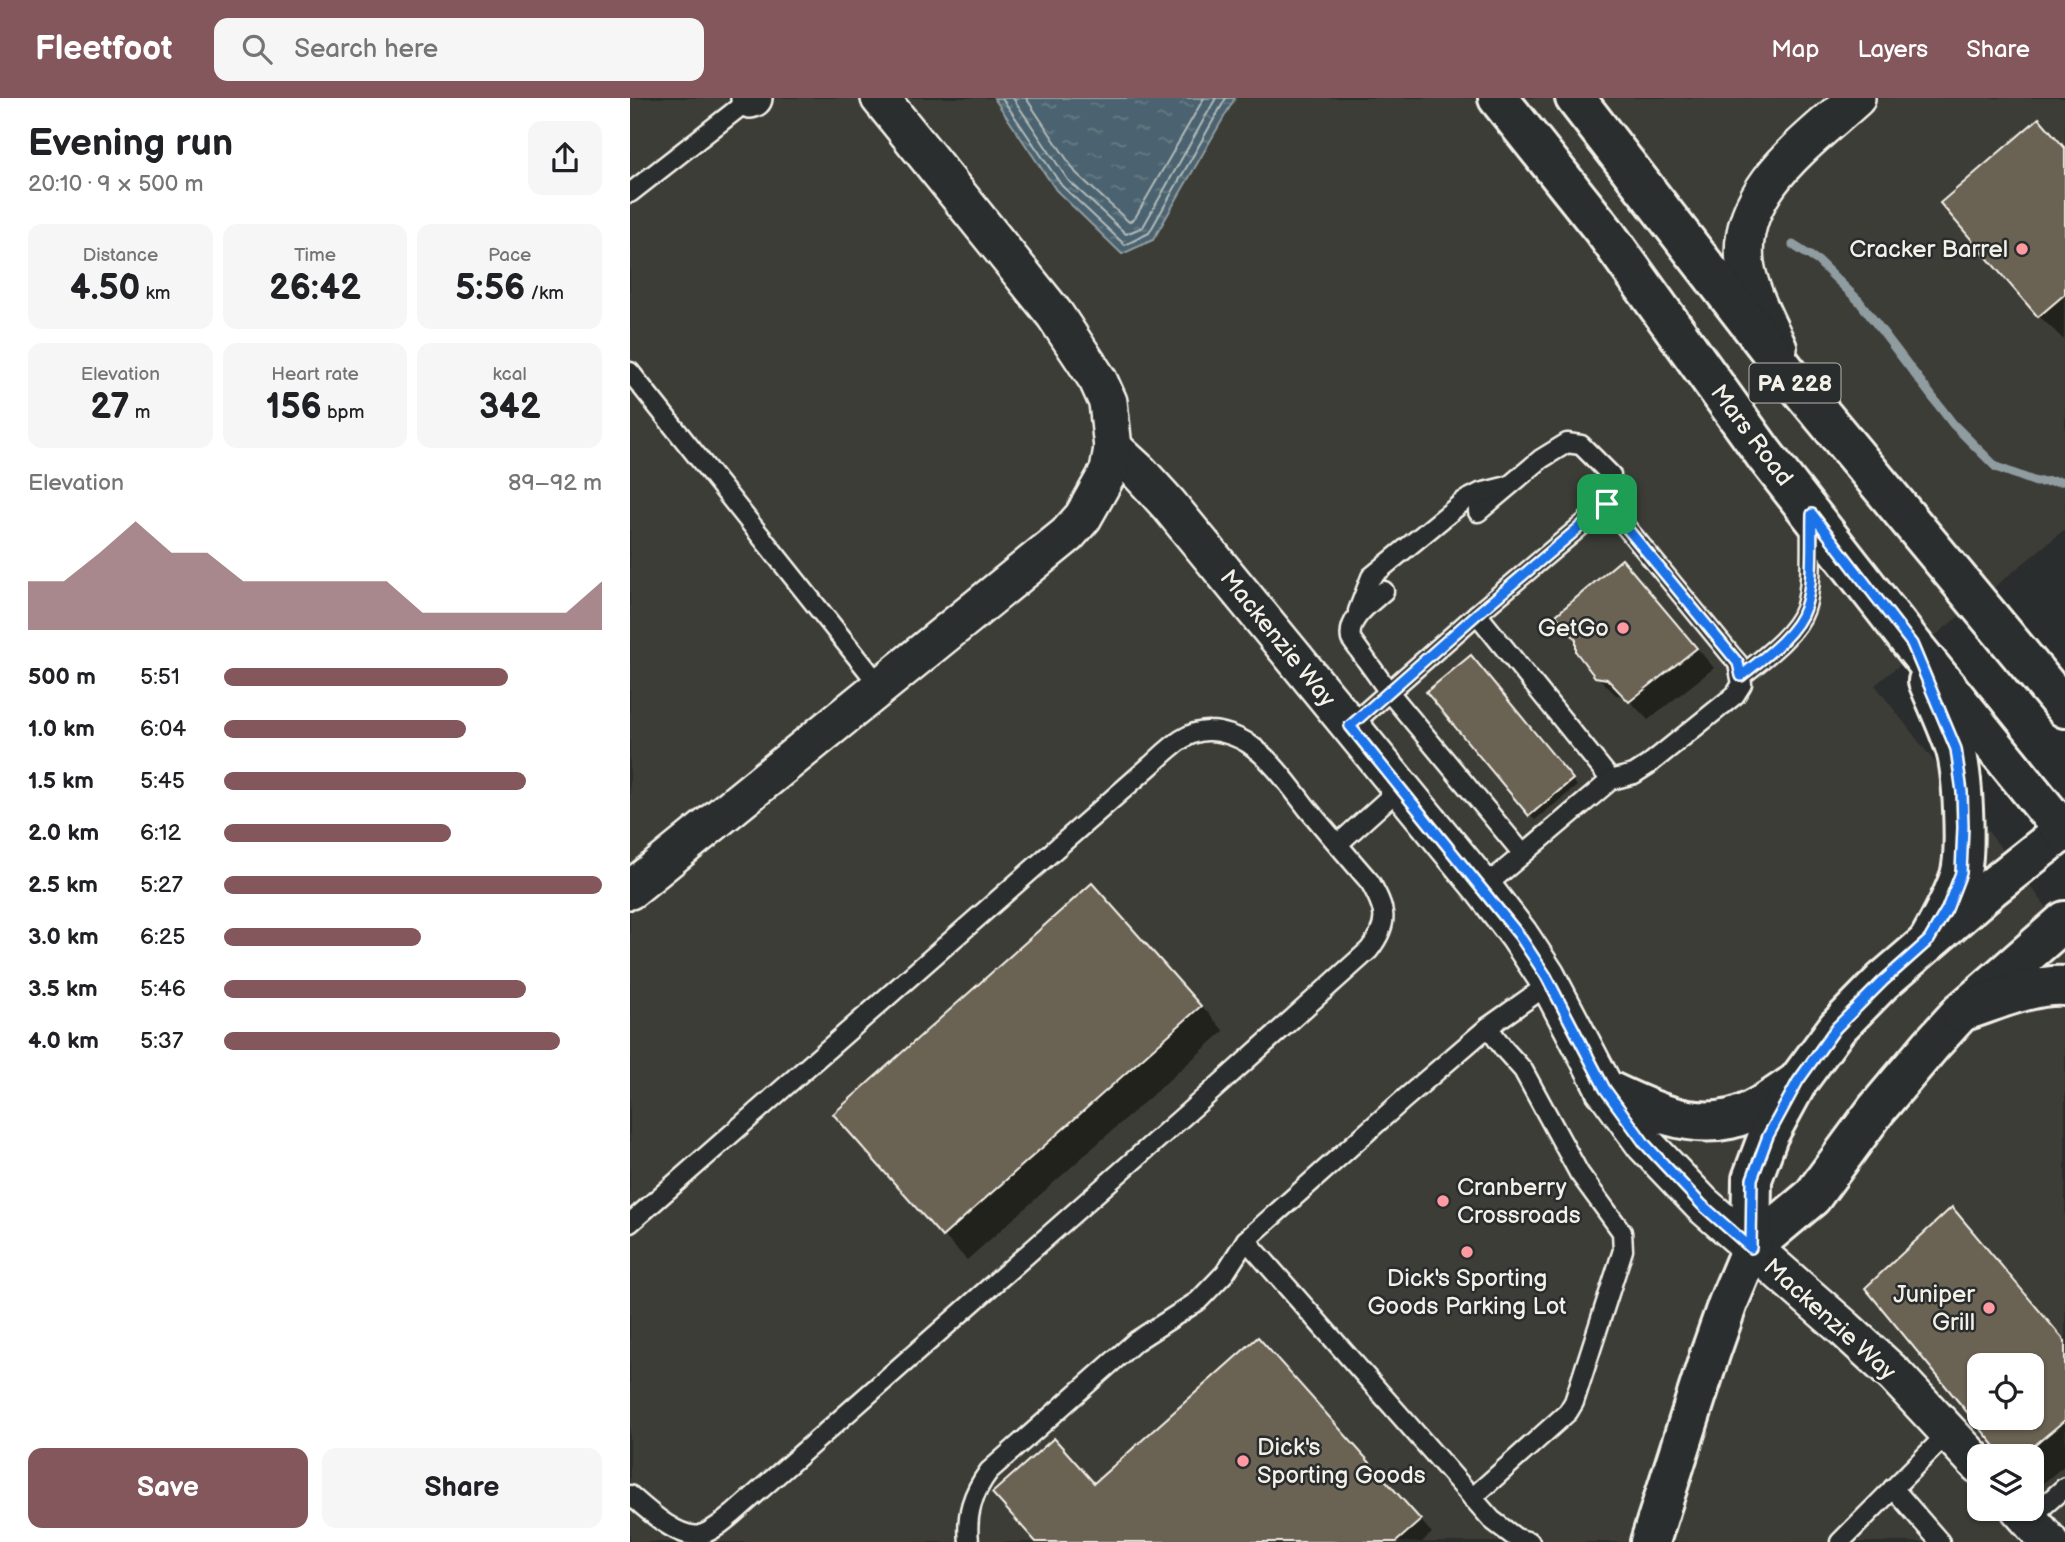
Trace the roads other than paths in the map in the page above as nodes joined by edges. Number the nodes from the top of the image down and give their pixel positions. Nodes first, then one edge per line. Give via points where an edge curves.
1 (751, 98) edge
2 (880, 98) edge
3 (902, 98) edge
4 (1498, 98) edge
5 (1575, 98) edge
6 (1856, 98) edge
7 (912, 138) junction
8 (630, 193) edge
9 (630, 372) edge
10 (1793, 380) junction
11 (1114, 448) junction
12 (1508, 486) junction
13 (1607, 504) junction
14 (1478, 512) dead end
15 (1812, 514) junction
16 (1384, 591) dead end
17 (1477, 614) junction
18 (1355, 619) junction
19 (1912, 644) junction
20 (2026, 660) junction
21 (1741, 676) junction
22 (880, 685) junction
23 (2065, 686) edge
24 (1389, 692) junction
25 (2065, 708) edge
26 (1350, 726) junction
27 (1611, 780) junction
28 (1400, 788) junction
29 (2064, 831) edge
30 (1338, 844) junction
31 (1523, 854) junction
32 (1483, 888) junction
33 (630, 890) edge
34 (2065, 921) edge
35 (1929, 940) junction
36 (1549, 984) junction
37 (2065, 986) edge
38 (1961, 1013) junction
39 (1488, 1027) junction
40 (1798, 1081) junction
41 (1605, 1089) junction
42 (630, 1223) edge
43 (1246, 1240) junction
44 (1751, 1248) junction
45 (1948, 1433) junction
46 (1967, 1453) edge
47 (2065, 1487) edge
48 (1893, 1488) junction
49 (630, 1495) edge
50 (1472, 1498) junction
51 (2032, 1523) edge
52 (1506, 1538) edge
53 (969, 1542) edge
54 (1530, 1542) edge
55 (1650, 1542) edge
56 (1840, 1542) edge
57 (1940, 1542) edge

1 - 8 lane
2 - 7 street
3 - 7 street
4 - 15 main road, Mars Road / PA 228 via 1604,231
5 - 10 main road, PA 228
6 - 10 street via 1773,177 1746,228 1745,266
7 - 11 street via 1055,315 1098,380 1108,402
9 - 22 lane
10 - 20 main road, PA 228
11 - 22 street via 1109,471 1083,517 1067,535
11 - 26 street, Mackenzie Way via 1169,505
12 - 13 lane via 1558,447 1581,445 1611,475
12 - 14 lane
12 - 18 lane via 1464,501 1371,577
13 - 17 lane
13 - 21 lane via 1738,663
15 - 19 main road, Mars Road / PA 228
15 - 21 lane via 1805,609 1791,631
16 - 18 lane
17 - 24 lane
17 - 27 lane
18 - 24 lane via 1350,639
19 - 29 main road, Mars Road / PA 228
19 - 35 main road via 1956,749 1962,792 1961,873
20 - 23 main road
20 - 25 main road, PA 228
21 - 27 lane via 1735,695 1648,765
22 - 33 street
24 - 26 lane
24 - 31 lane
26 - 28 street, Mackenzie Way
27 - 31 lane
28 - 30 lane
28 - 32 street, Mackenzie Way
29 - 35 main road
30 - 42 lane via 1249,744 1208,731 1182,739
30 - 49 lane via 1381,903 1382,928 1369,950 719,1525 699,1535 685,1534
31 - 32 lane
32 - 36 street, Mackenzie Way
34 - 38 main road
35 - 40 main road via 1836,1028
36 - 39 lane
36 - 41 street, Mackenzie Way
37 - 38 main road via 2022,992
38 - 44 main road via 1876,1110 1812,1197
39 - 43 lane
39 - 50 lane via 1523,1070 1579,1173 1622,1232 1623,1250 1568,1412
40 - 41 main road via 1768,1102 1713,1121 1674,1117
40 - 44 main road via 1768,1136 1752,1179
41 - 44 street, Mackenzie Way via 1645,1144 1702,1205
43 - 50 lane
43 - 53 lane via 1226,1273 1198,1301 1136,1340 989,1471 971,1507
44 - 45 street, Mackenzie Way via 1875,1357
44 - 55 main road via 1710,1354
45 - 46 street, Mackenzie Way
45 - 48 lane
47 - 51 lane
48 - 56 lane
48 - 57 lane
50 - 52 lane
52 - 54 lane

